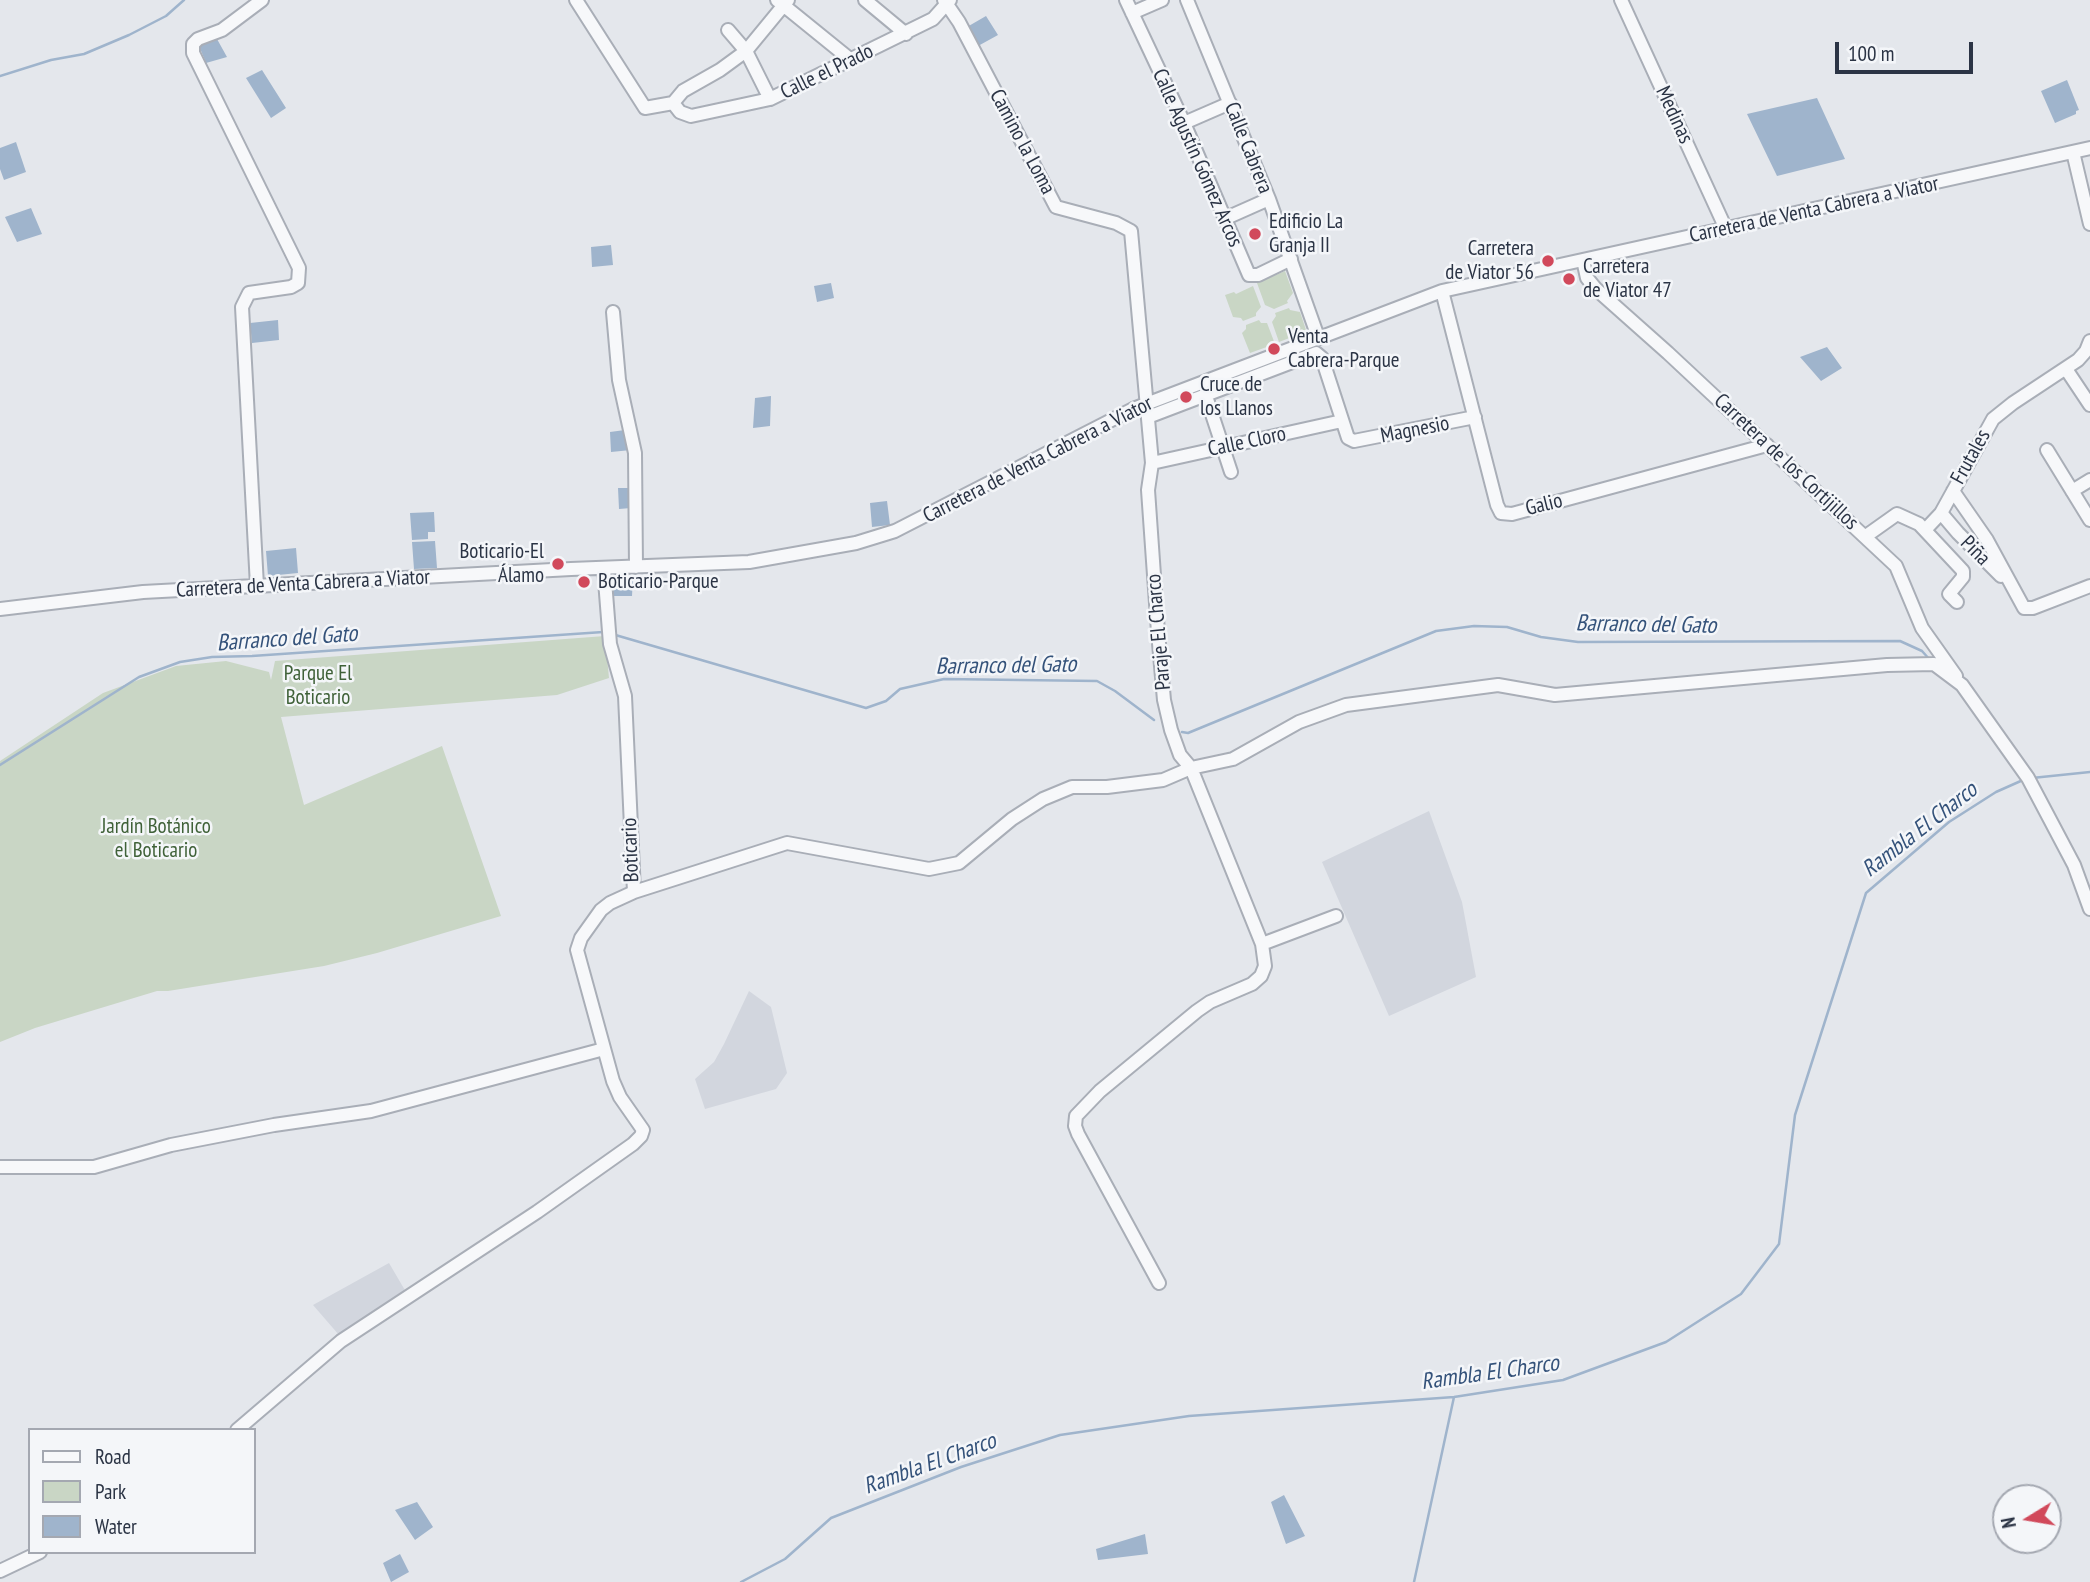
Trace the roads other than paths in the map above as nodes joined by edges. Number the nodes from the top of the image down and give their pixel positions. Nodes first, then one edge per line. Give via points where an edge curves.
1 (262, 0) edge
2 (576, 0) edge
3 (866, 0) edge
4 (1126, 0) edge
5 (1162, 0) edge
6 (1186, 0) edge
7 (1621, 0) edge
8 (947, 1) edge
9 (783, 2) edge
10 (1132, 13) junction
11 (728, 30) dead end
12 (906, 34) junction
13 (746, 51) junction
14 (851, 60) junction
15 (770, 99) junction
16 (673, 103) junction
17 (1230, 103) junction
18 (1184, 123) junction
19 (2090, 148) edge
20 (2073, 152) junction
21 (1269, 200) junction
22 (1224, 219) junction
23 (2090, 224) edge
24 (1726, 229) junction
25 (1291, 260) junction
26 (1583, 260) junction
27 (1442, 291) junction
28 (613, 312) dead end
29 (1318, 337) junction
30 (2090, 341) edge
31 (2066, 369) junction
32 (1206, 396) junction
33 (1147, 403) junction
34 (2090, 405) edge
35 (1148, 417) junction
36 (1475, 418) junction
37 (1342, 421) junction
38 (1767, 445) junction
39 (1223, 448) junction
40 (2047, 450) dead end
41 (1153, 463) junction
42 (1231, 472) dead end
43 (2090, 480) edge
44 (1953, 491) junction
45 (2072, 491) junction
46 (1941, 513) junction
47 (2090, 520) edge
48 (1925, 530) junction
49 (1866, 536) junction
50 (636, 567) junction
51 (604, 568) junction
52 (257, 586) junction
53 (2011, 587) junction
54 (2088, 591) edge
55 (1957, 602) dead end
56 (0, 609) edge
57 (1962, 685) junction
58 (1191, 768) junction
59 (634, 892) junction
60 (2090, 909) edge
61 (1336, 916) dead end
62 (1262, 944) junction
63 (604, 1049) junction
64 (0, 1167) edge
65 (1159, 1283) dead end
66 (239, 1428) edge
67 (36, 1554) edge
68 (0, 1571) edge

1 - 52 street via 222,30 193,44 193,53 299,268 298,283 249,293 243,307
2 - 16 street via 645,108
3 - 12 street
4 - 10 street, Calle Agustín Gómez Arcos
5 - 10 street
6 - 17 street, Calle Cabrera
7 - 24 street, Medinas
8 - 12 street, Calle el Prado via 933,19
8 - 33 street, Camino la Loma via 1056,207 1131,231
9 - 13 street
9 - 14 street
10 - 18 street, Calle Agustín Gómez Arcos
11 - 13 street
12 - 14 street, Calle el Prado
13 - 15 street
13 - 16 street via 682,91
14 - 15 street, Calle el Prado
15 - 16 street, Calle el Prado via 691,116 680,113
17 - 18 street
17 - 21 street, Calle Cabrera
18 - 22 street, Calle Agustín Gómez Arcos
19 - 20 street, Carretera de Venta Cabrera a Viator
20 - 23 street
20 - 24 street, Carretera de Venta Cabrera a Viator
21 - 22 street
21 - 25 street, Calle Cabrera
22 - 25 street, Calle Agustín Gómez Arcos via 1249,275
24 - 26 street, Carretera de Venta Cabrera a Viator
25 - 29 street, Calle Cabrera
26 - 27 street, Carretera de Venta Cabrera a Viator
26 - 38 street, Carretera de los Cortijillos via 1587,278 1596,289
27 - 29 street, Carretera de Venta Cabrera a Viator
27 - 36 street, Galio
28 - 50 street via 619,380 635,453
29 - 33 street, Carretera de Venta Cabrera a Viator
30 - 31 street, Frutales
31 - 34 street
31 - 44 street, Frutales via 1993,419
32 - 35 street
32 - 37 street via 1316,353 1322,358
32 - 39 street
33 - 35 street, Paraje El Charco
33 - 50 street, Carretera de Venta Cabrera a Viator via 895,531 856,543 749,562
35 - 41 street, Paraje El Charco
36 - 37 street, Magnesio via 1354,441 1348,439
36 - 38 street, Galio via 1497,505 1502,513 1512,514
37 - 39 street, Calle Cloro
38 - 49 street, Carretera de los Cortijillos
39 - 41 street, Calle Cloro
39 - 42 street
40 - 45 street
41 - 58 street, Paraje El Charco via 1148,490 1165,708 1180,755
43 - 45 street
44 - 46 street, Frutales
44 - 53 street via 1987,540
45 - 47 street
46 - 48 street, Frutales
46 - 53 street, Piña
48 - 49 street via 1897,513
48 - 55 street via 1963,571 1950,593
49 - 57 street, Carretera de los Cortijillos via 1896,566 1922,628
50 - 51 street, Carretera de Venta Cabrera a Viator
51 - 52 street, Carretera de Venta Cabrera a Viator
51 - 59 street, Boticario via 612,659 625,696
52 - 56 street, Carretera de Venta Cabrera a Viator via 143,592
53 - 54 street via 2024,608
57 - 58 street via 1934,664 1924,664 1555,695 1498,685 1346,705 1299,722 1233,759
57 - 60 street, Carretera de los Cortijillos via 2028,778 2074,865
58 - 59 street via 1163,780 1072,787 1013,819 959,863 929,869 788,843
58 - 62 street, Paraje El Charco
59 - 63 street, Boticario via 601,910 578,943
61 - 62 street
62 - 65 street via 1265,966 1261,976 1197,1011 1076,1116 1078,1134
63 - 64 street via 371,1111 184,1142 94,1167
63 - 66 street, Boticario via 620,1097 643,1130 641,1136 537,1212 341,1341
67 - 68 street

